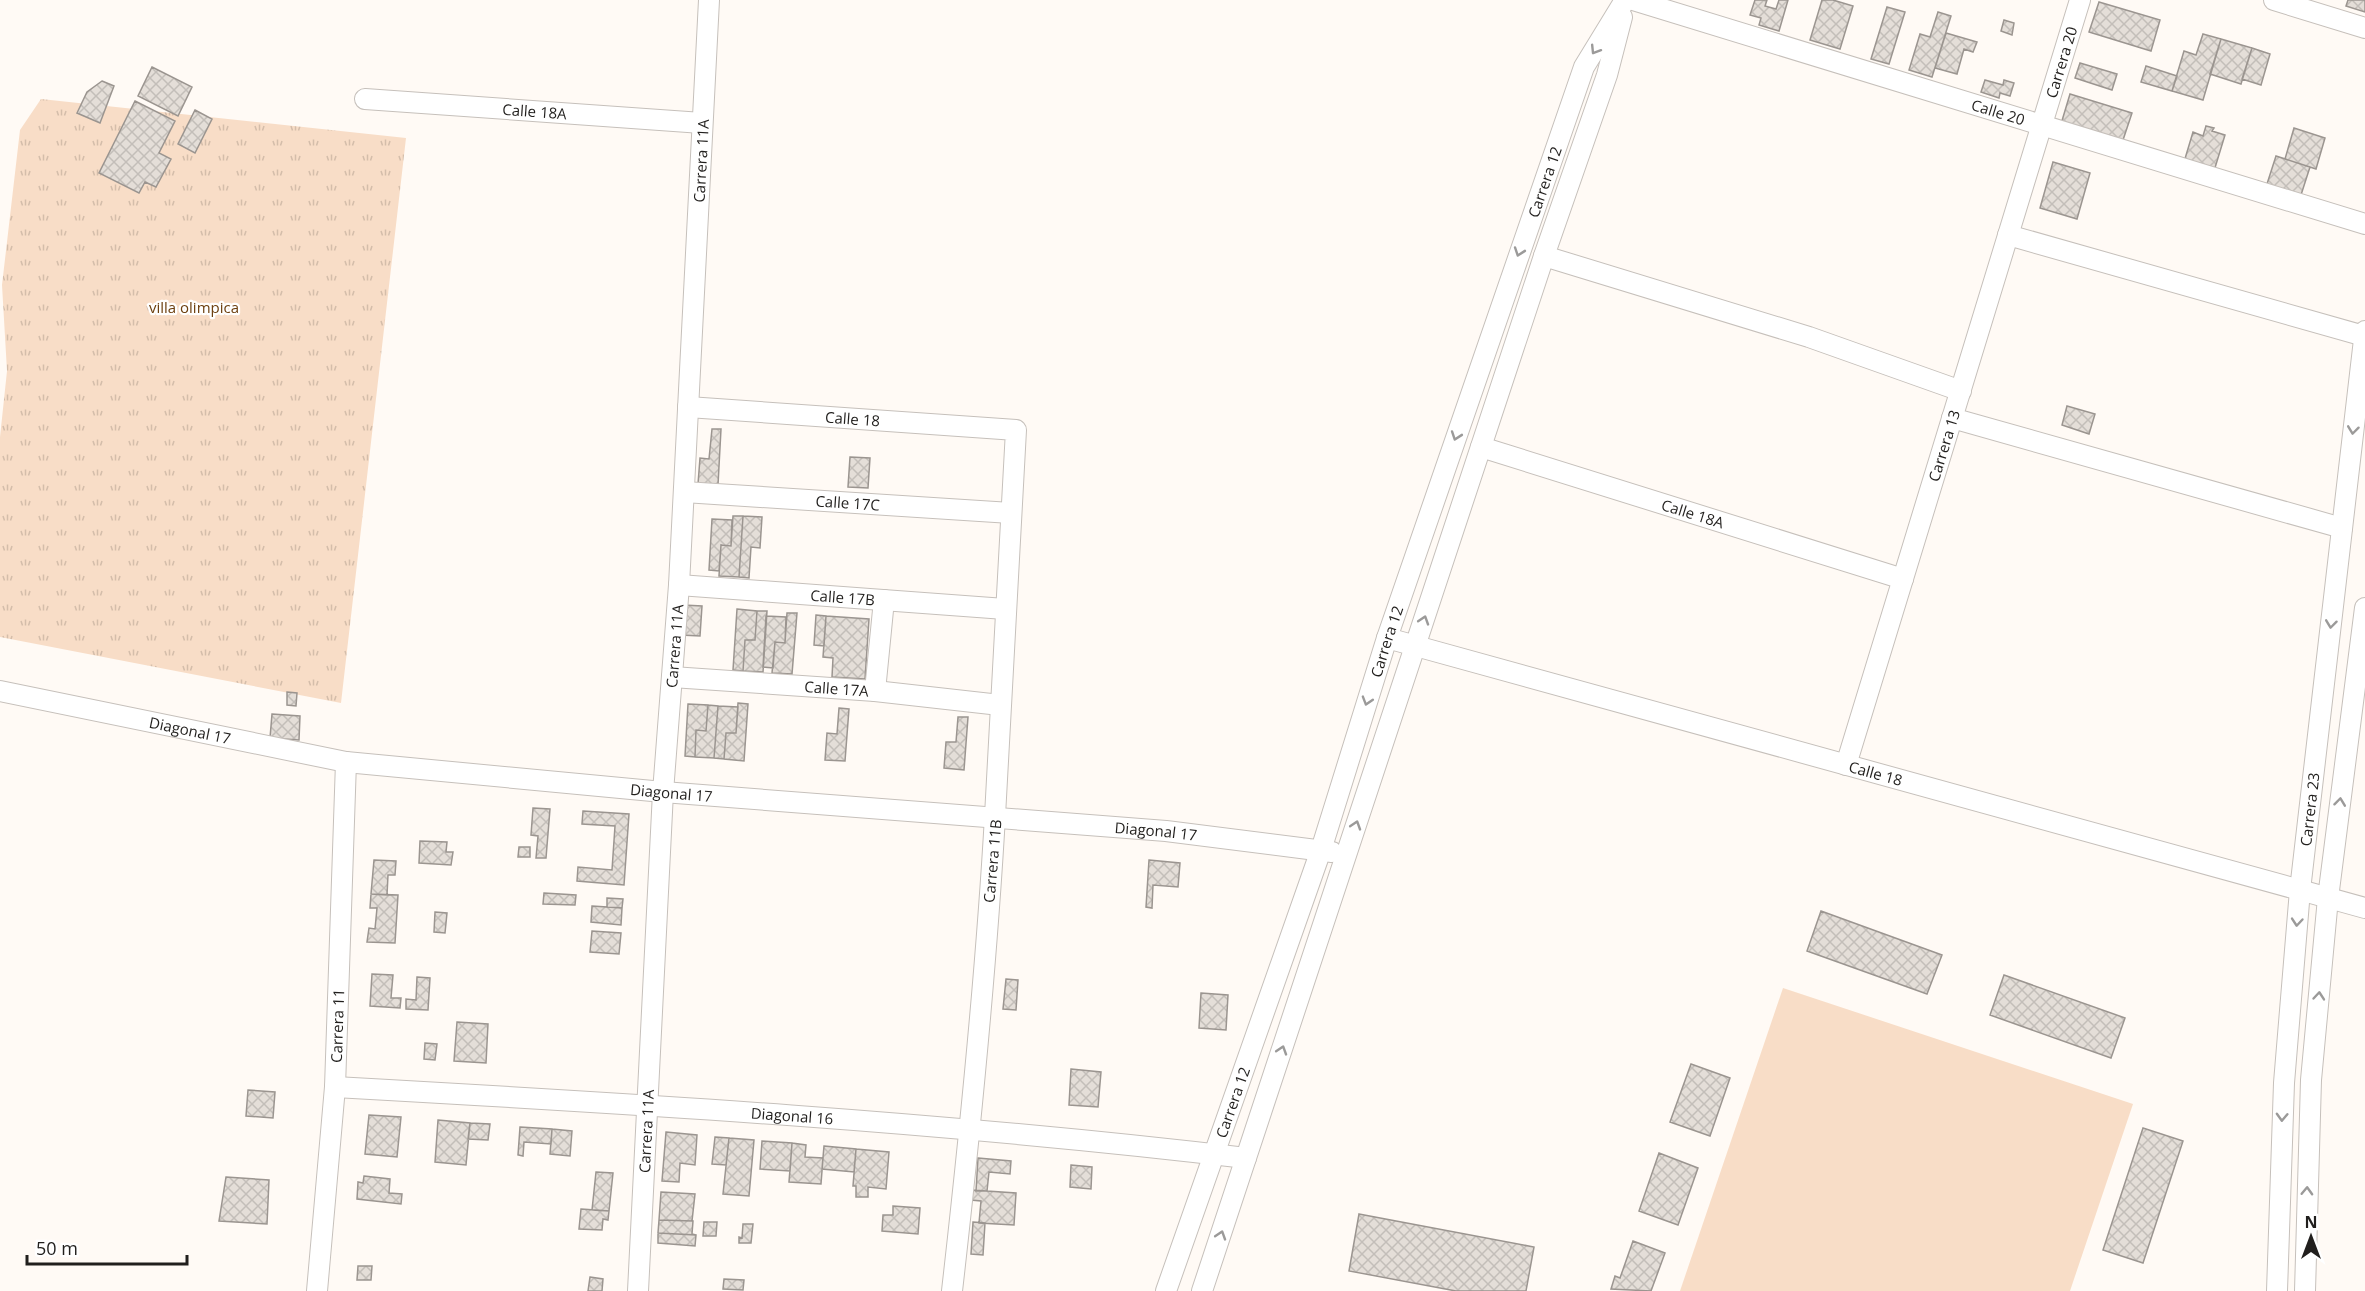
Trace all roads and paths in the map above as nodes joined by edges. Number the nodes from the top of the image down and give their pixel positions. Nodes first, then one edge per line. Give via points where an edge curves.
1 (709, 0) edge
2 (1626, 0) edge
3 (1633, 0) edge
4 (2080, 0) edge
5 (2274, 0) edge
6 (2365, 28) edge
7 (365, 99) dead end
8 (702, 123) junction
9 (2042, 125) junction
10 (2365, 224) edge
11 (2008, 236) junction
12 (1544, 256) junction
13 (2365, 334) edge
14 (1960, 391) junction
15 (688, 407) junction
16 (1952, 418) junction
17 (1016, 430) joint
18 (1481, 447) junction
19 (684, 492) junction
20 (1011, 513) junction
21 (2342, 528) junction
22 (1903, 579) junction
23 (679, 585) junction
24 (884, 600) junction
25 (2365, 608) edge
26 (1005, 609) junction
27 (1387, 638) junction
28 (1415, 648) junction
29 (672, 677) junction
30 (875, 691) junction
31 (0, 692) edge
32 (1000, 705) junction
33 (2357, 732) edge
34 (346, 762) junction
35 (1846, 765) junction
36 (663, 792) junction
37 (995, 817) junction
38 (1321, 850) junction
39 (1347, 854) junction
40 (2300, 890) junction
41 (2328, 898) junction
42 (2365, 908) edge
43 (335, 1087) junction
44 (646, 1104) junction
45 (970, 1130) junction
46 (1214, 1154) junction
47 (1246, 1158) junction
48 (317, 1291) edge
49 (638, 1291) edge
50 (952, 1291) edge
51 (1166, 1291) edge
52 (1202, 1291) edge
53 (2277, 1291) edge
54 (2306, 1291) edge

1 - 8 street, Carrera 11A
2 - 12 street, Carrera 12 via 1607,75
2 -> 27 street, Carrera 12 via 1584,67
3 - 9 street, Calle 20
4 - 9 street, Carrera 20
5 - 6 street
7 - 8 street, Calle 18A
8 - 15 street, Carrera 11A
9 - 10 street, Calle 20
9 - 11 street, Carrera 13
11 - 13 street
11 - 14 street, Carrera 13
12 - 14 street via 1809,338
12 - 18 street, Carrera 12
13 -> 21 street, Carrera 23
14 - 16 street, Carrera 13
15 - 17 street, Calle 18
15 - 19 street, Carrera 11A
16 - 21 street
16 - 22 street, Carrera 13
17 - 20 street, Carrera 11B
18 - 22 street, Calle 18A
28 -> 18 street, Carrera 12
19 - 20 street, Calle 17C
19 - 23 street, Carrera 11A
20 - 26 street, Carrera 11B
21 -> 40 street, Carrera 23
22 - 35 street, Carrera 13
23 - 24 street, Calle 17B
23 - 29 street, Carrera 11A
24 - 26 street, Calle 17B
24 - 30 street
25 - 33 street, Carrera 23
26 - 32 street, Carrera 11B
27 - 28 street, Calle 18
27 -> 38 street, Carrera 12
28 - 35 street, Calle 18
39 -> 28 street, Carrera 12
29 - 30 street, Calle 17A
29 - 36 street, Carrera 11A
30 - 32 street, Calle 17A
31 - 34 street, Diagonal 17
32 - 37 street, Carrera 11B
41 -> 33 street, Carrera 23
34 - 36 street, Diagonal 17
34 - 43 street, Carrera 11
35 - 40 street, Calle 18
36 - 37 street, Diagonal 17
36 - 44 street, Carrera 11A
37 - 38 street, Diagonal 17 via 1166,831
37 - 45 street, Carrera 11B
38 - 39 street, Diagonal 17
38 - 46 street, Carrera 12
47 -> 39 street, Carrera 12
40 - 41 street, Calle 18
40 -> 53 street, Carrera 23 via 2284,1083
41 - 42 street, Calle 18
54 -> 41 street, Carrera 23 via 2311,1080
43 - 44 street, Diagonal 16
43 - 48 street, Carrera 11
44 - 45 street, Diagonal 16
44 - 49 street, Carrera 11A
45 - 46 street, Diagonal 16
45 - 50 street, Carrera 11B
46 - 47 street, Diagonal 16
46 - 51 street, Carrera 12
52 -> 47 street, Carrera 12

